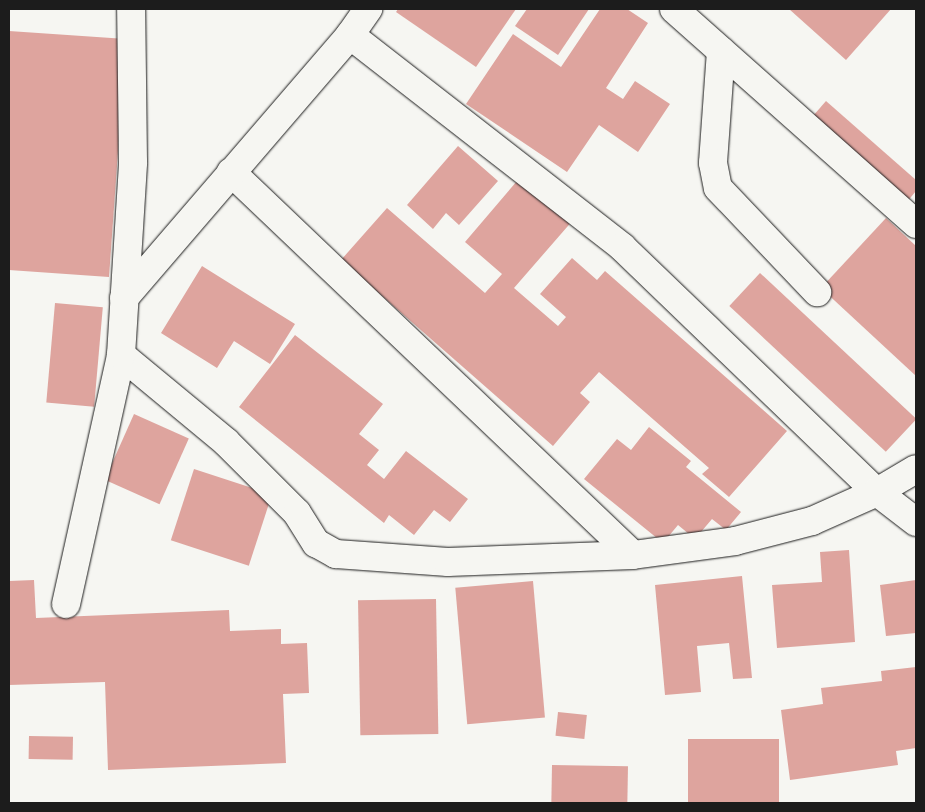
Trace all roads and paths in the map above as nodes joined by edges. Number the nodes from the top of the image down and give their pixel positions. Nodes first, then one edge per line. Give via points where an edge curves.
1 (131, 9) edge
2 (368, 9) edge
3 (674, 9) edge
4 (350, 35) junction
5 (722, 51) junction
6 (231, 172) junction
7 (916, 224) edge
8 (817, 292) dead end
9 (124, 298) junction
10 (121, 355) junction
11 (916, 469) edge
12 (877, 492) junction
13 (916, 522) edge
14 (633, 555) junction
15 (66, 604) dead end

1 - 9 street via 133,162
2 - 4 street
3 - 5 street
4 - 6 street
4 - 12 street via 622,247
5 - 7 street
5 - 8 street via 713,163 718,188
6 - 9 street
6 - 14 street
9 - 10 street
10 - 14 street via 226,442 297,513 316,543 336,554 448,562
10 - 15 street
11 - 12 street
12 - 13 street
12 - 14 street via 802,524 735,541

